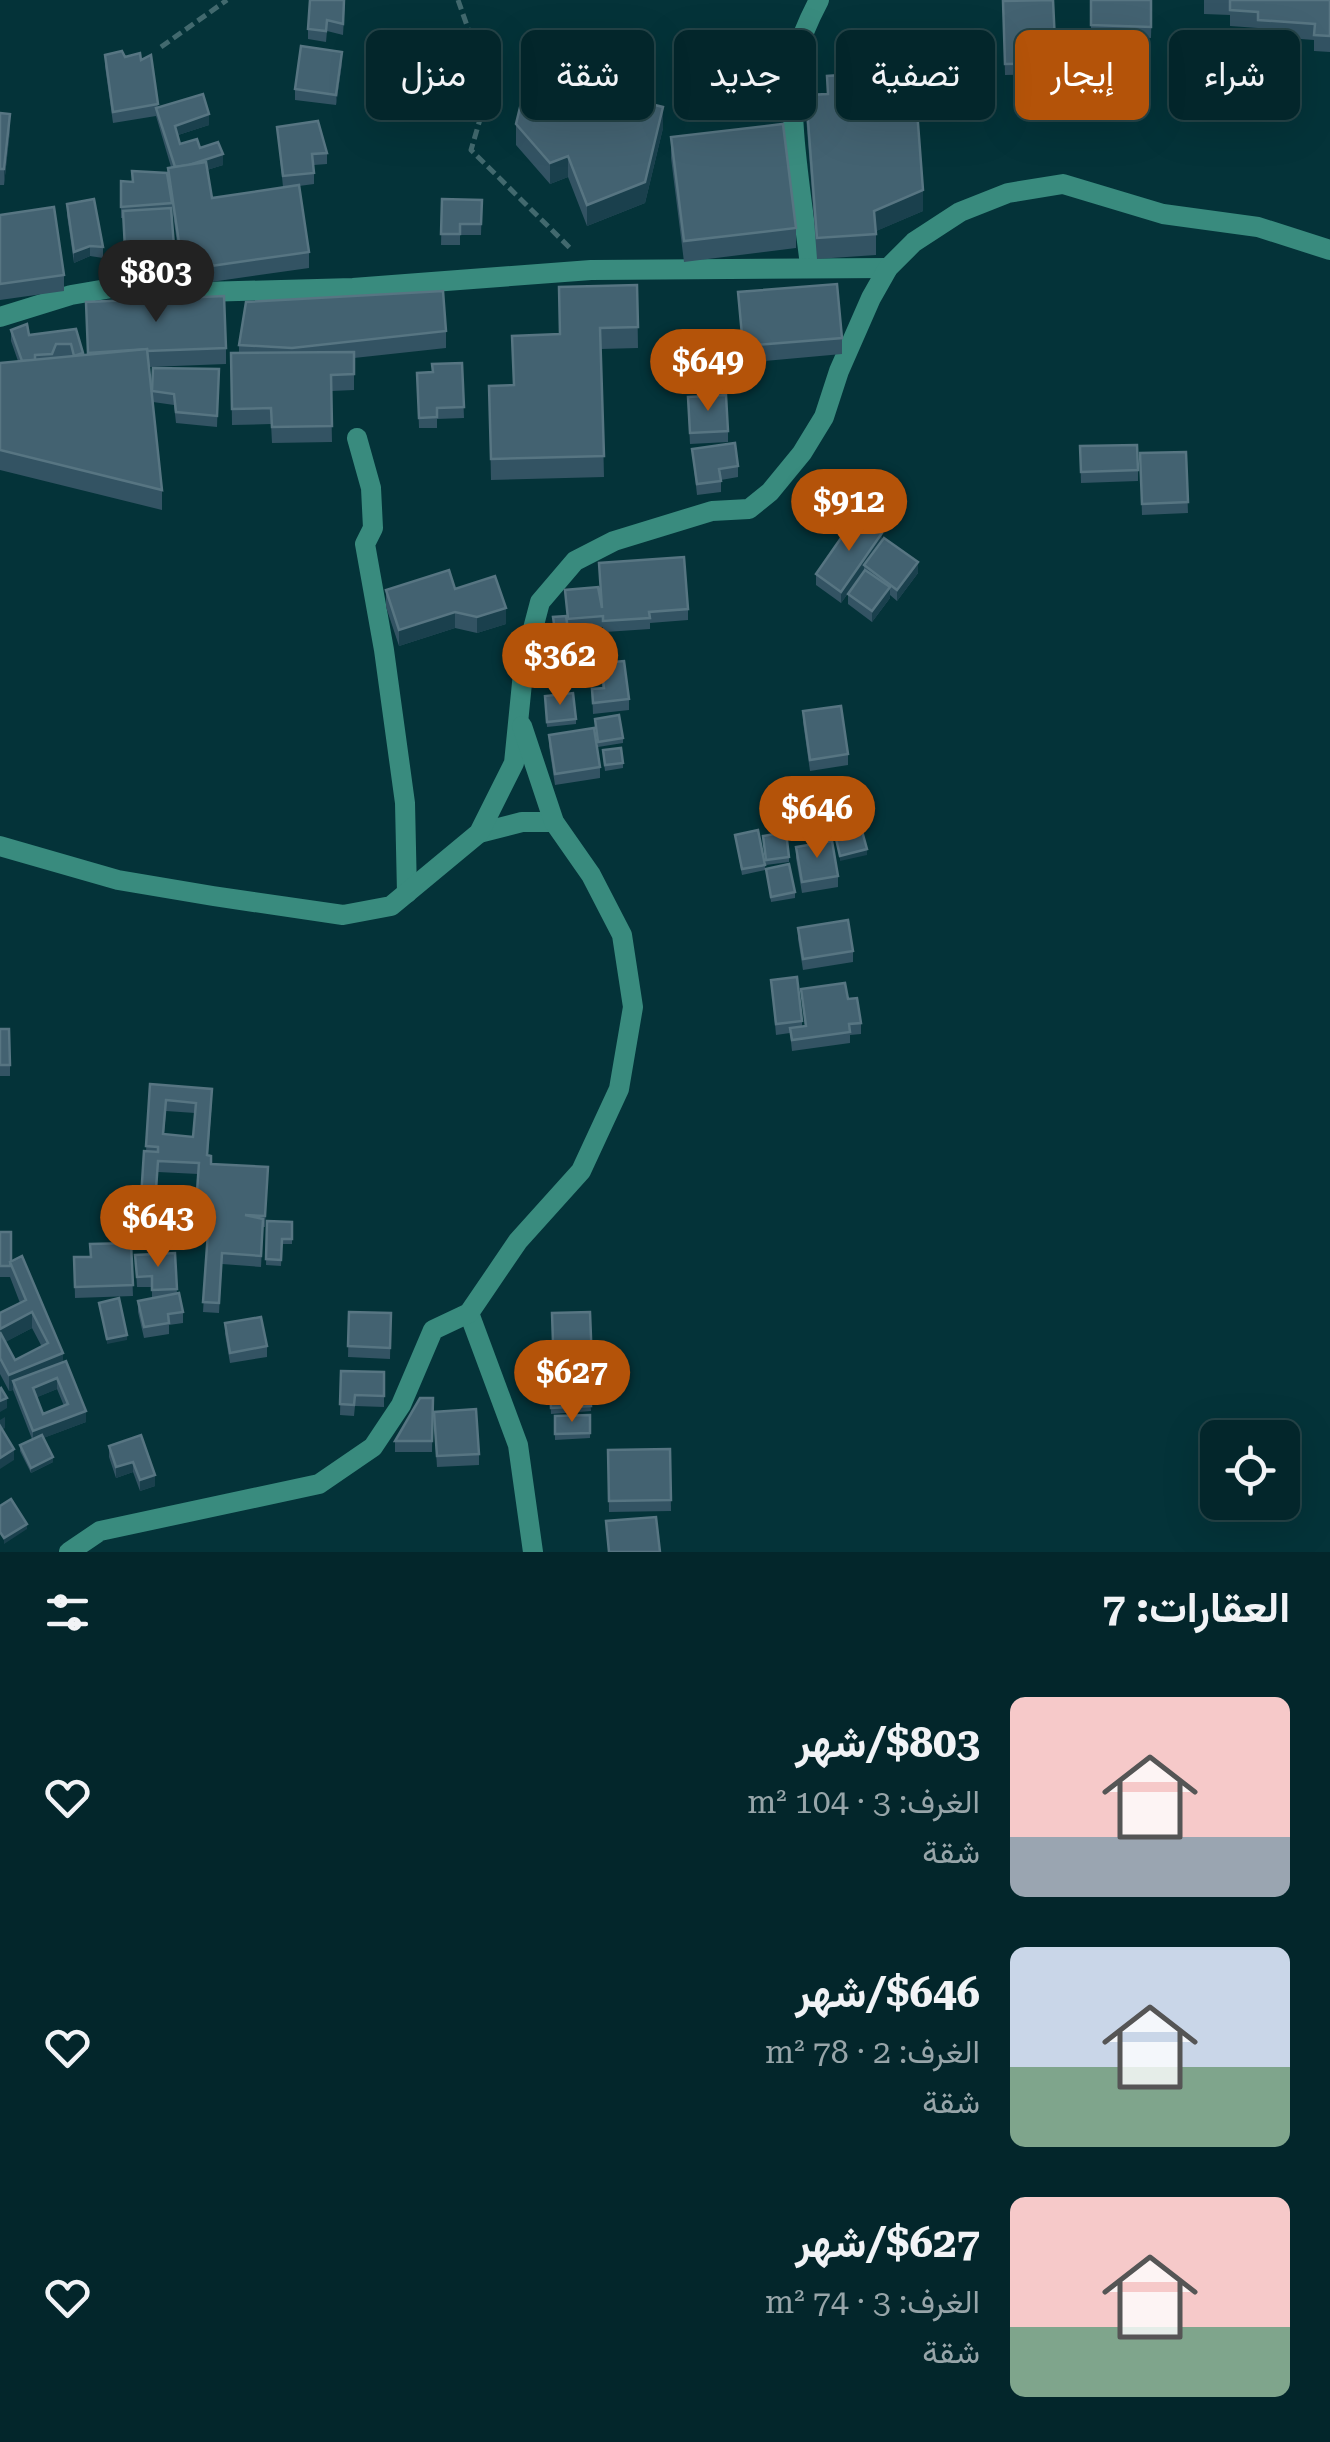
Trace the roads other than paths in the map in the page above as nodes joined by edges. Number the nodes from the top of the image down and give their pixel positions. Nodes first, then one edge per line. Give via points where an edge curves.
1 (819, 0) edge
2 (1330, 250) edge
3 (810, 266) junction
4 (888, 268) junction
5 (0, 318) edge
6 (357, 438) dead end
7 (519, 720) junction
8 (554, 822) junction
9 (479, 833) junction
10 (0, 846) edge
11 (406, 893) junction
12 (469, 1313) junction
13 (69, 1552) edge
14 (533, 1552) edge

1 - 3 street via 795,62
2 - 4 street via 1258,228 1163,214 1063,184 1008,193 960,212
3 - 4 street
3 - 5 street via 591,270 353,288 112,288
4 - 7 street via 824,417 770,492 749,509 712,511 614,541 576,561 540,602 524,663
6 - 11 street via 371,488 372,528 364,544 405,804
7 - 8 street
7 - 9 street via 514,763
8 - 9 street
8 - 12 street via 592,874 622,935 633,1007 618,1089 581,1171 518,1241
9 - 11 street
10 - 11 street via 118,880 344,915 391,906
12 - 13 street via 433,1330 400,1406 372,1447 319,1484 100,1531
12 - 14 street via 518,1445

